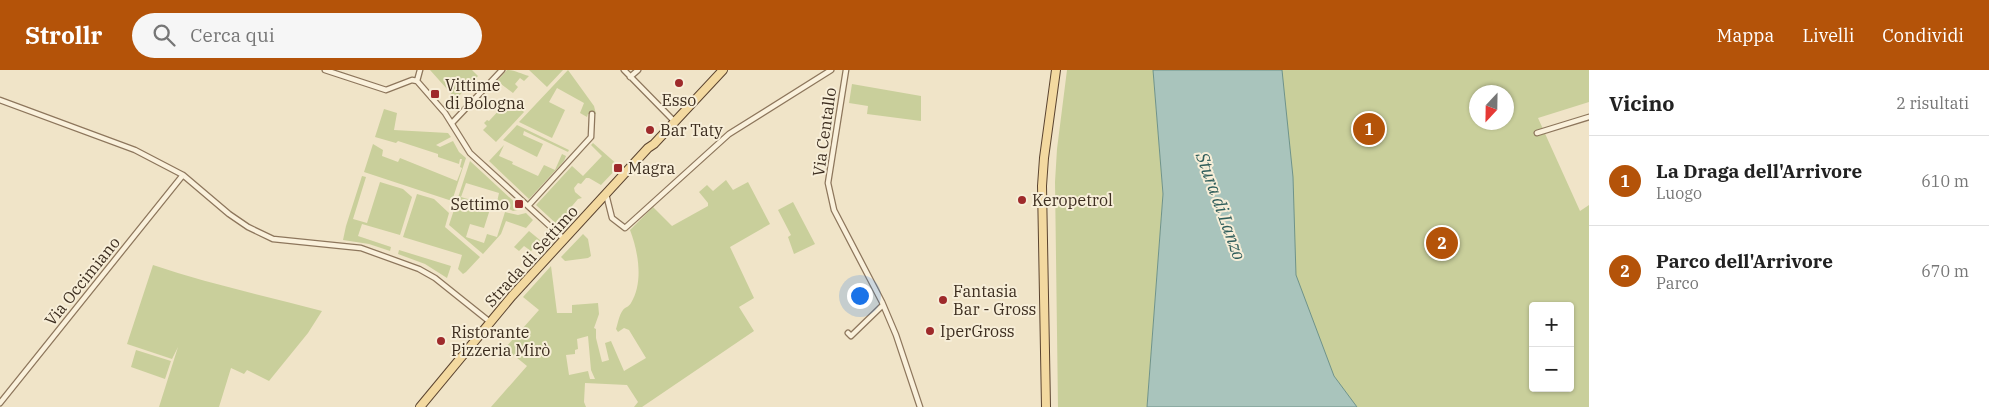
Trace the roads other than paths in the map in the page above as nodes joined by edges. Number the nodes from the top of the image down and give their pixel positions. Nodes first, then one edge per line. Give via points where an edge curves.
1 (325, 70) edge
2 (502, 70) edge
3 (624, 70) edge
4 (638, 70) edge
5 (716, 70) edge
6 (723, 70) edge
7 (831, 70) edge
8 (846, 70) edge
9 (1056, 70) edge
10 (418, 72) edge
11 (630, 77) junction
12 (417, 81) junction
13 (0, 100) edge
14 (592, 114) dead end
15 (1589, 117) edge
16 (673, 120) junction
17 (452, 123) junction
18 (1537, 133) dead end
19 (183, 175) junction
20 (606, 194) junction
21 (528, 206) junction
22 (564, 239) junction
23 (883, 304) junction
24 (490, 322) junction
25 (848, 333) dead end
26 (0, 403) edge
27 (420, 407) edge
28 (920, 407) edge
29 (1046, 407) edge

1 - 12 street via 386,90
2 - 17 street
3 - 11 street
4 - 11 street
5 - 16 main road, Strada di Settimo
6 - 16 main road, Strada di Settimo
7 - 20 street via 729,134 625,228 612,218
8 - 23 street, Via Centallo via 828,183 834,210
9 - 29 main road via 1042,186
10 - 12 street
11 - 16 street
12 - 17 street
13 - 19 street via 135,150
14 - 21 street via 591,137
15 - 18 street
16 - 20 main road, Strada di Settimo
17 - 21 street via 470,153
19 - 24 street via 229,214 273,239 361,248 407,264 435,278
19 - 26 street, Via Occimiano
20 - 22 main road, Strada di Settimo
21 - 22 street
22 - 24 main road, Strada di Settimo
23 - 25 street via 851,336
23 - 28 street, Via Centallo
24 - 27 main road, Strada di Settimo

